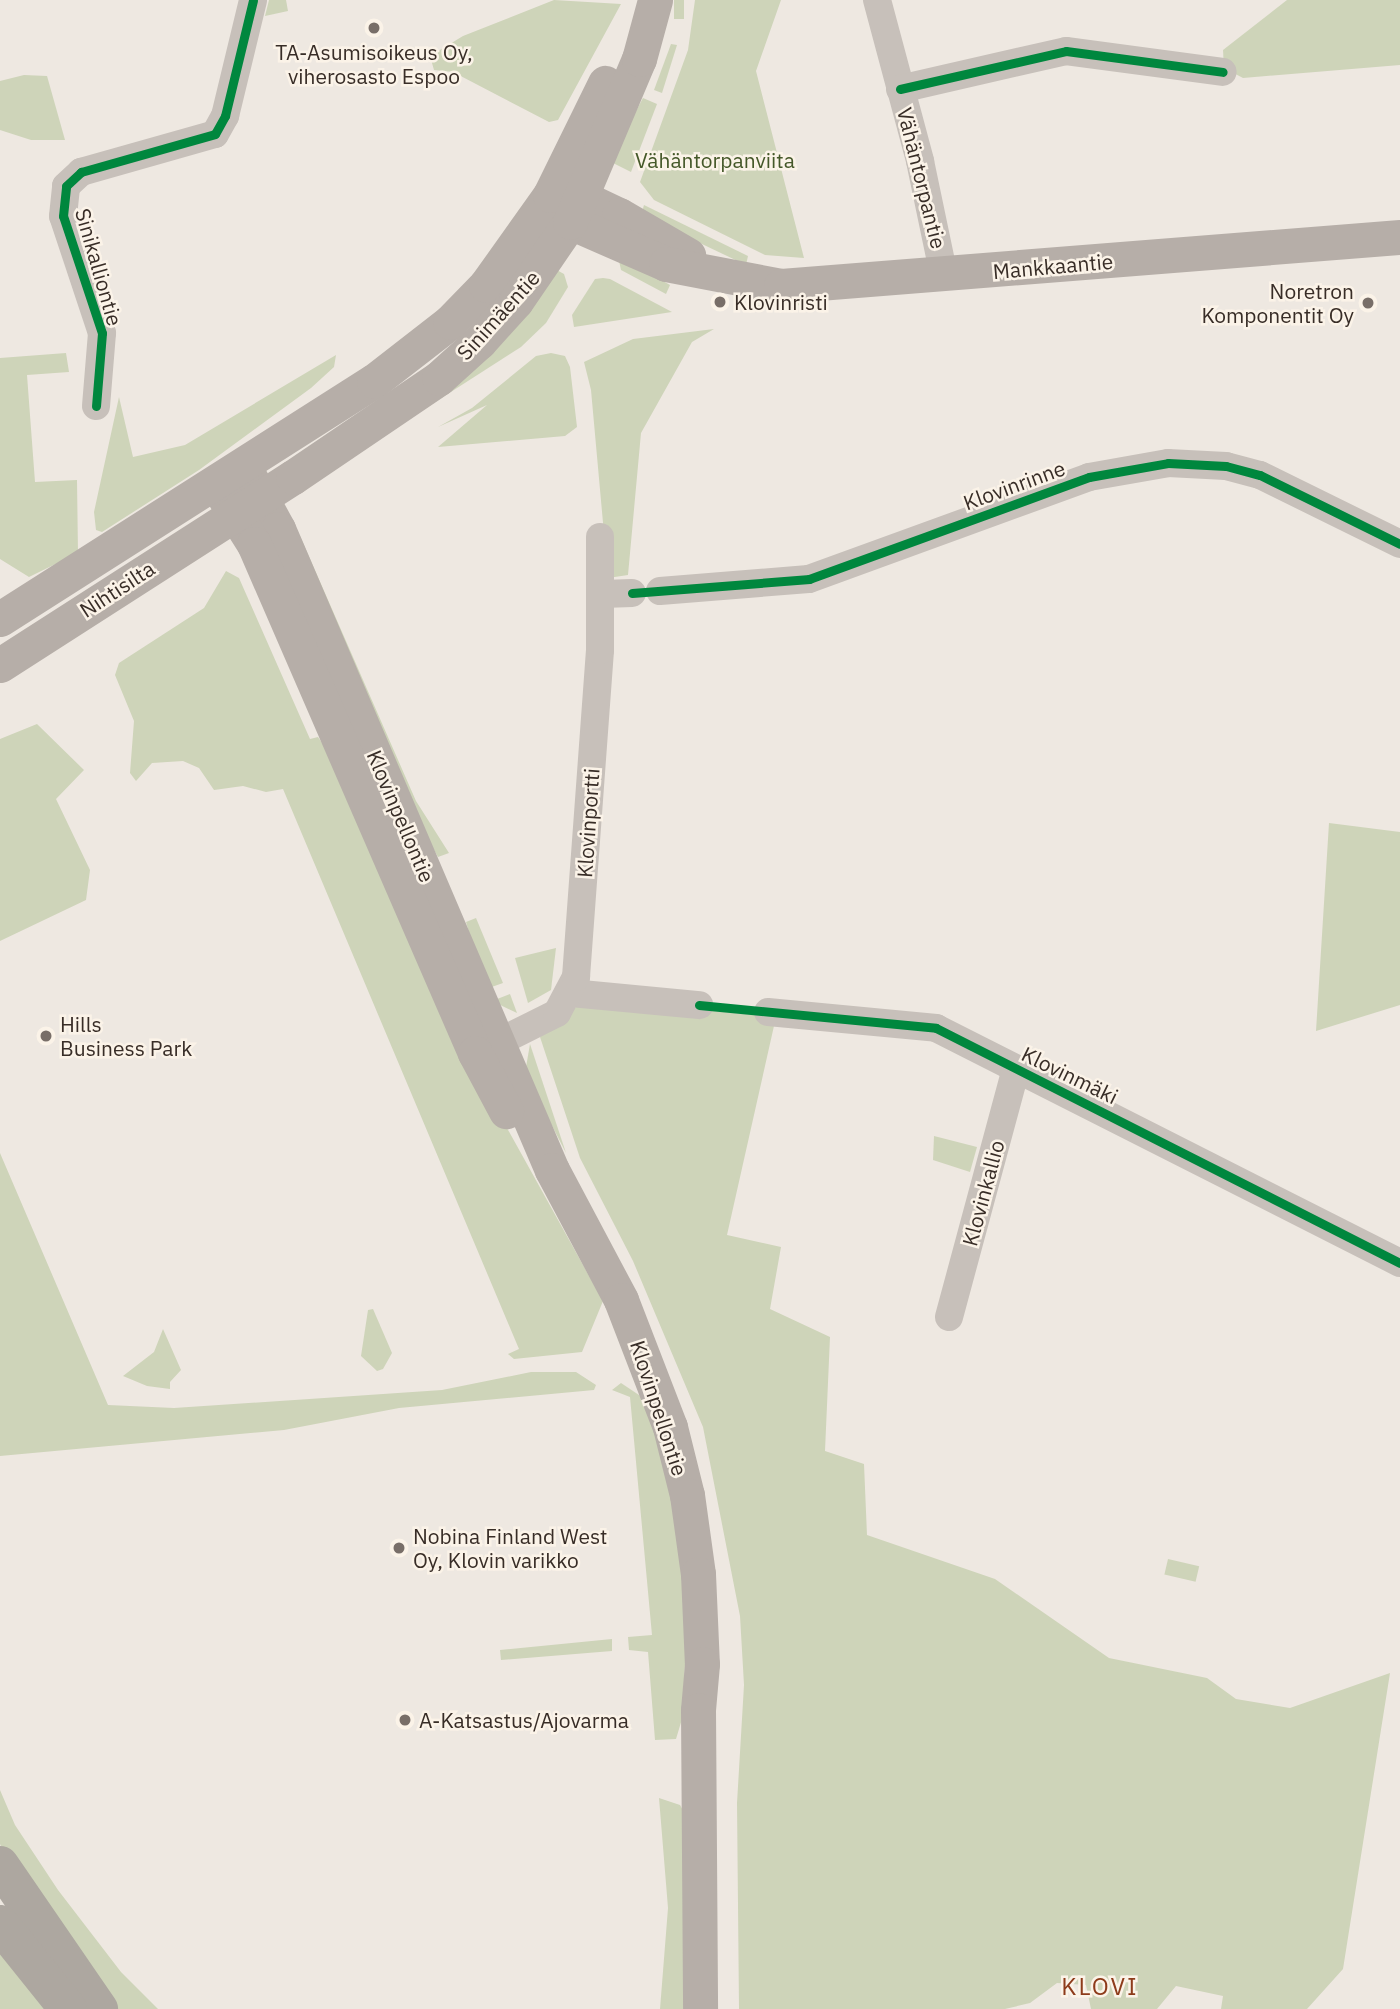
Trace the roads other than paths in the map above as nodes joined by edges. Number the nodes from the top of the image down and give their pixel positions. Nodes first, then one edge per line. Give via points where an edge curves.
1 (253, 0) edge
2 (877, 0) edge
3 (650, 11) edge
4 (1223, 72) dead end
5 (900, 89) junction
6 (567, 205) junction
7 (1400, 237) edge
8 (944, 275) junction
9 (96, 406) dead end
10 (230, 474) junction
11 (247, 505) junction
12 (600, 537) dead end
13 (1400, 544) edge
14 (660, 591) dead end
15 (632, 593) dead end
16 (603, 594) junction
17 (0, 619) edge
18 (0, 665) edge
19 (571, 993) junction
20 (699, 1005) dead end
21 (768, 1012) dead end
22 (487, 1048) junction
23 (1016, 1069) junction
24 (1400, 1263) edge
25 (949, 1317) dead end
26 (702, 1664) junction
27 (0, 1865) edge
28 (0, 1924) edge
29 (68, 2009) edge
30 (99, 2009) edge
31 (700, 2009) edge
32 (722, 2009) edge

1 - 9 street, Sinikalliontie via 225,116 215,134 81,172 66,186 63,216 102,333
2 - 5 street, Vähäntorpantie
3 - 6 main road, Sinimäentie via 639,59
4 - 5 street via 1066,51
5 - 8 street, Vähäntorpantie
6 - 8 main road, Mankkaantie via 666,264 781,286
6 - 10 main road, Sinimäentie via 450,322 374,381
6 - 11 main road, Sinimäentie via 516,301 449,369
7 - 8 main road, Mankkaantie
10 - 11 main road, Klovinpellontie
10 - 17 main road, Nihtisilta
11 - 18 main road, Nihtisilta
11 - 22 main road, Klovinpellontie via 254,544
12 - 16 street, Klovinportti
13 - 14 street, Klovinrinne via 1260,475 1226,466 1168,463 1088,477 809,579
15 - 16 street
16 - 19 street, Klovinportti
19 - 20 street
19 - 22 street via 557,1013
21 - 23 street, Klovinmäki via 936,1028
22 - 26 main road, Klovinpellontie via 621,1300 670,1427 687,1495 698,1574
23 - 24 street, Klovinmäki
23 - 25 street, Klovinkallio
26 - 31 main road, Klovinpellontie via 698,1710
26 - 32 main road, Klovinpellontie via 719,1724
27 - 30 highway
28 - 29 highway

